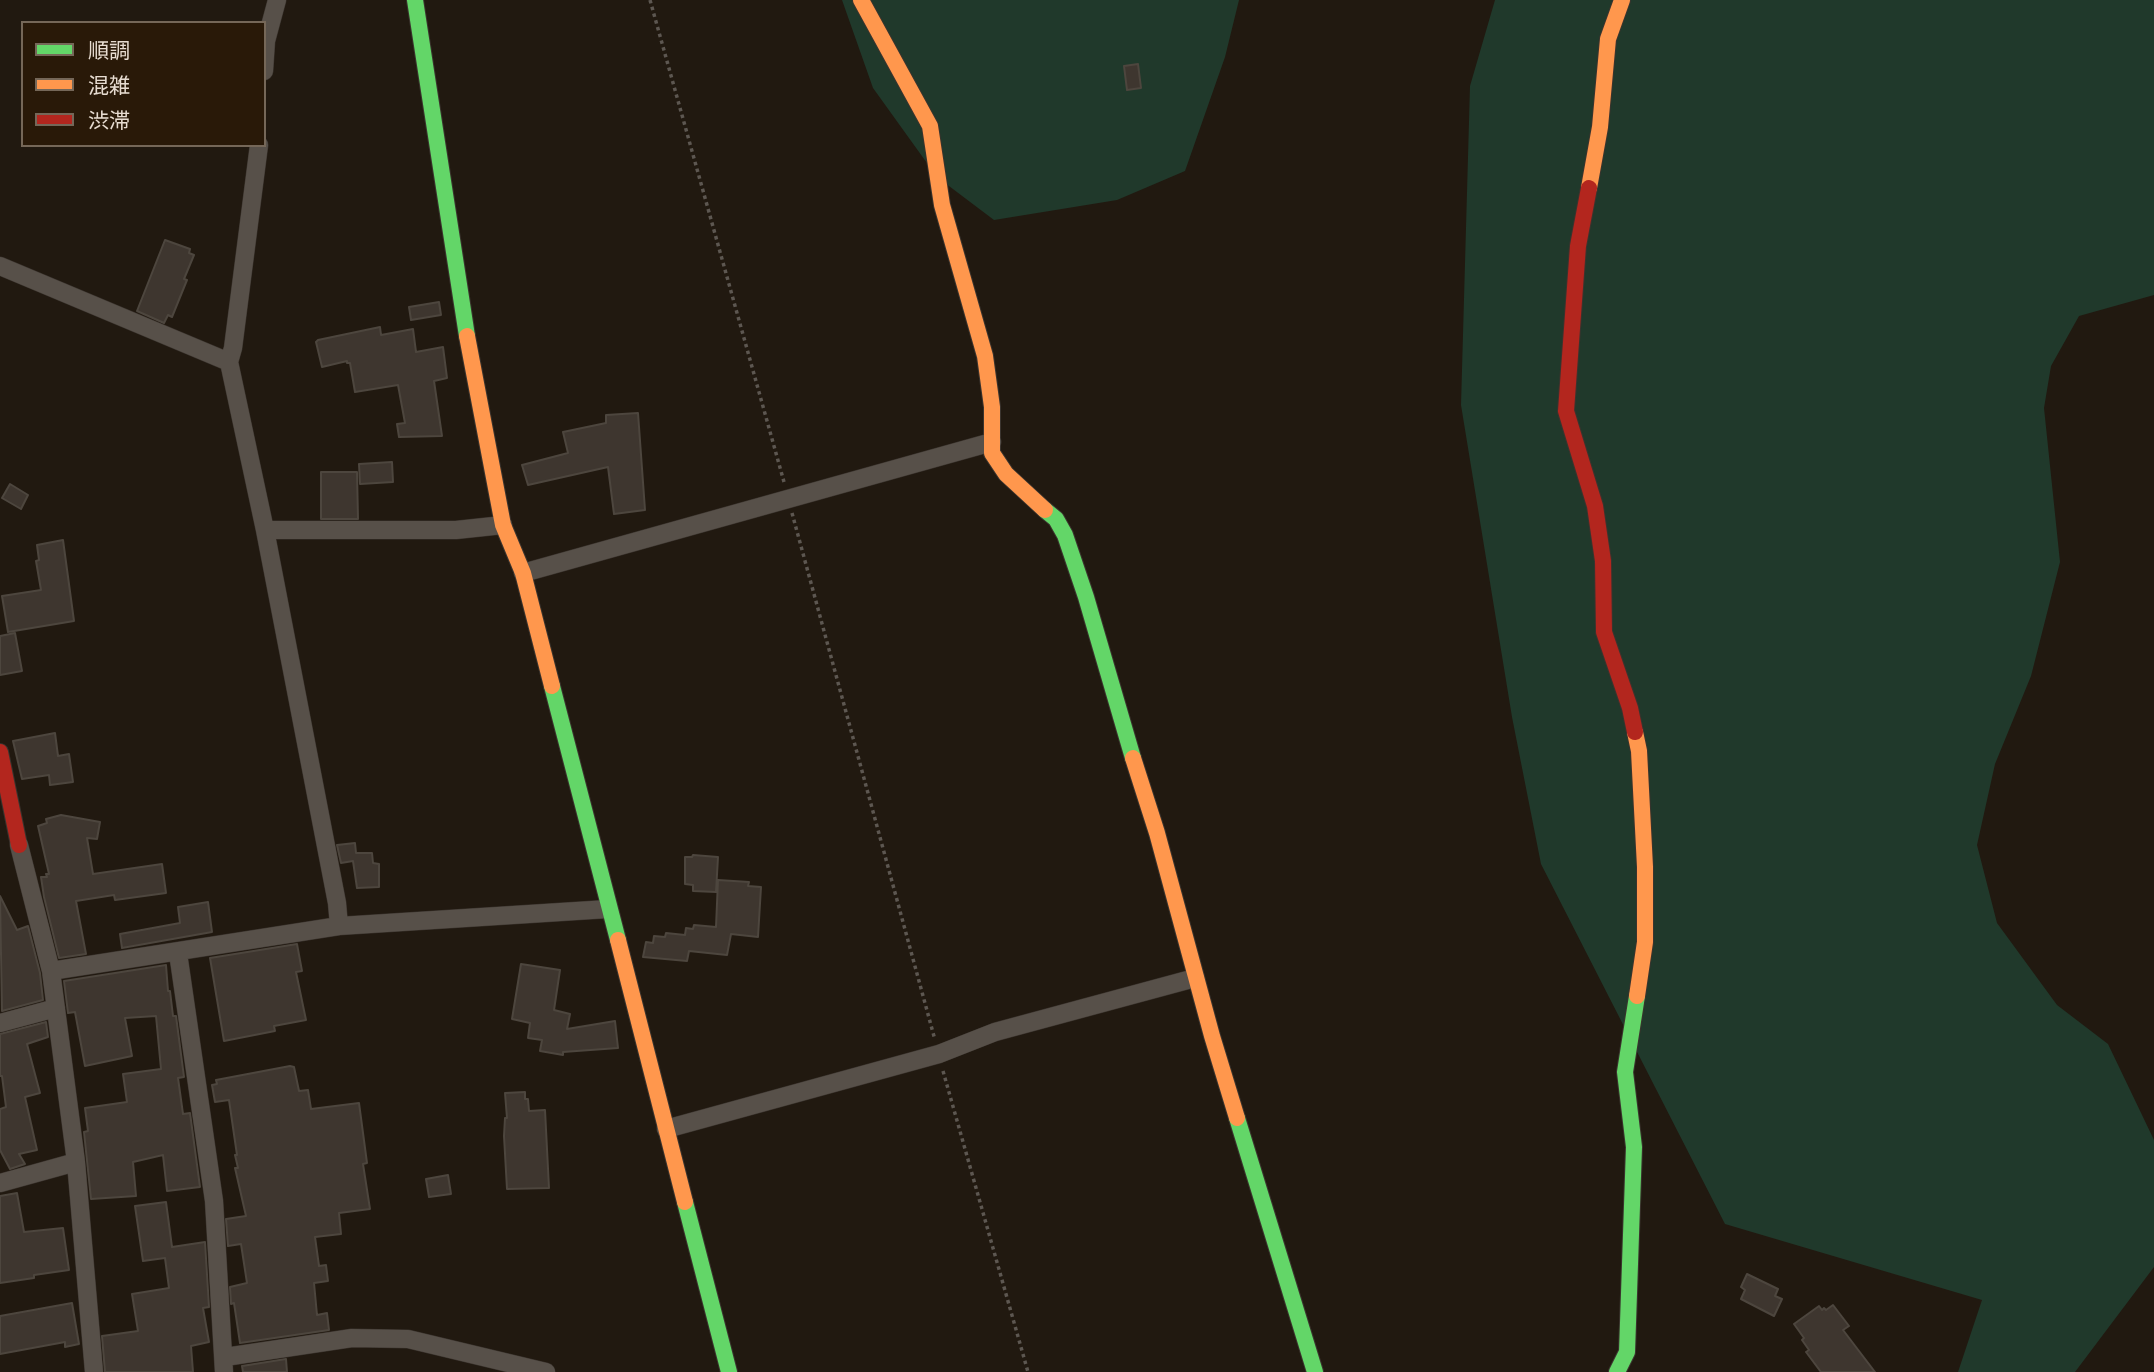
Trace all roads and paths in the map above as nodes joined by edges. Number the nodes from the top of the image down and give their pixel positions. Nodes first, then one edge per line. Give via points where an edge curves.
1 (277, 0) edge
2 (415, 0) edge
3 (650, 0) edge
4 (861, 0) edge
5 (1622, 0) edge
6 (266, 41) edge
7 (259, 147) edge
8 (0, 266) edge
9 (229, 362) junction
10 (992, 442) junction
11 (788, 499) junction
12 (503, 525) junction
13 (265, 530) junction
14 (523, 573) junction
15 (0, 752) edge
16 (19, 845) joint
17 (608, 909) junction
18 (339, 926) junction
19 (178, 953) junction
20 (51, 971) junction
21 (1195, 978) junction
22 (56, 1008) junction
23 (0, 1023) edge
24 (939, 1054) junction
25 (666, 1129) junction
26 (76, 1163) junction
27 (0, 1183) edge
28 (225, 1364) edge
29 (94, 1372) edge
30 (546, 1372) edge
31 (729, 1372) edge
32 (1028, 1372) edge
33 (1315, 1372) edge
34 (1617, 1372) edge

1 - 6 street
2 - 12 street via 470,355
3 - 11 path
4 - 10 street via 930,126 942,205 985,356
5 - 34 street via 1608,39 1600,127 1578,246 1566,411 1595,506 1603,561 1604,632 1639,751 1645,942 1625,1072 1634,1147 1633,1189 1627,1352
7 - 9 street
8 - 9 street
9 - 13 street
10 - 11 street
10 - 21 street via 992,453 1006,474 1056,519 1065,535 1157,833
11 - 14 street
11 - 24 path
12 - 13 street via 456,530
12 - 14 street
13 - 18 street
14 - 17 street
15 - 16 street
16 - 20 street
17 - 18 street
17 - 25 street
18 - 19 street
19 - 20 street
19 - 28 street via 214,1201
20 - 22 street
21 - 24 street via 995,1032
21 - 33 street
22 - 23 street
22 - 26 street
24 - 25 street
24 - 32 path
25 - 31 street
26 - 27 street
26 - 29 street
28 - 30 street via 352,1338 408,1339

